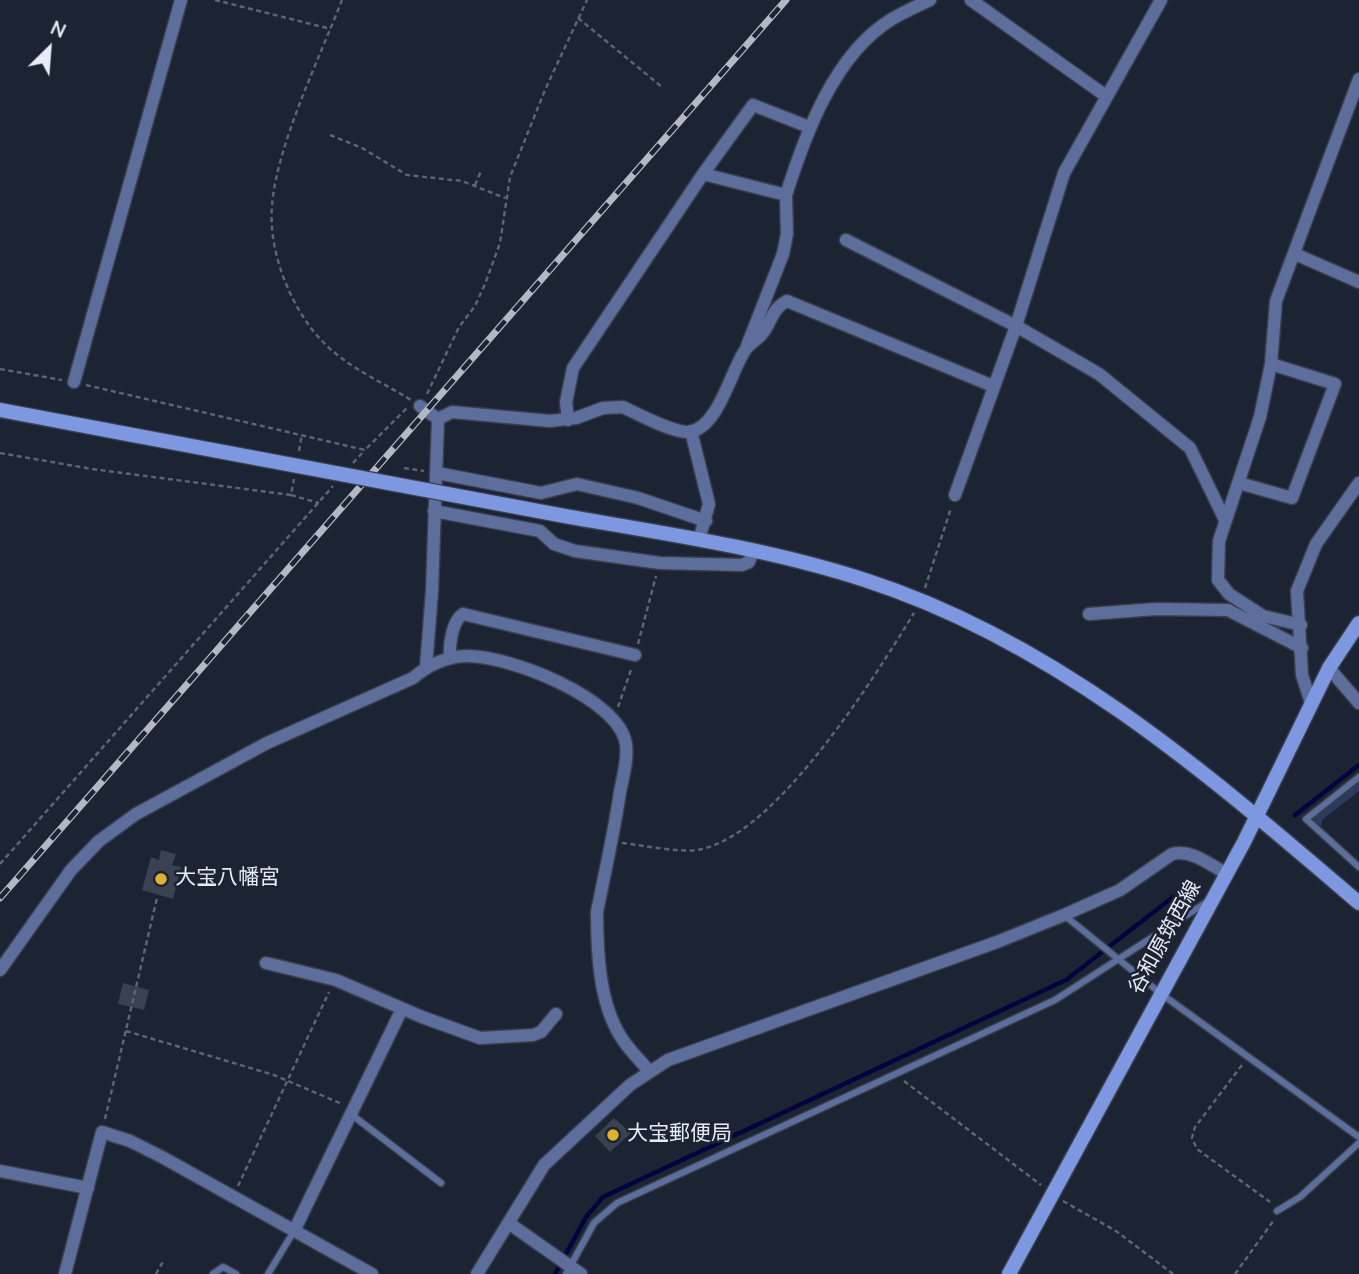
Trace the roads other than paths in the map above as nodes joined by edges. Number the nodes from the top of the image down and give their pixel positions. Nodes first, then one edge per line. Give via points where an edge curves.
1 (181, 0) edge
2 (930, 0) edge
3 (971, 0) edge
4 (1161, 0) edge
5 (1359, 79) edge
6 (1106, 96) junction
7 (809, 127) junction
8 (703, 174) junction
9 (786, 195) junction
10 (846, 240) dead end
11 (1295, 254) junction
12 (1359, 282) edge
13 (767, 293) junction
14 (786, 301) junction
15 (1016, 326) junction
16 (745, 350) junction
17 (1271, 364) junction
18 (75, 383) road end
19 (993, 386) junction
20 (420, 406) road end
21 (0, 410) edge
22 (438, 419) junction
23 (568, 420) junction
24 (691, 432) junction
25 (438, 474) junction
26 (1239, 483) junction
27 (1359, 483) edge
28 (955, 495) road end
29 (434, 512) junction
30 (1225, 520) junction
31 (706, 521) junction
32 (699, 540) junction
33 (753, 551) junction
34 (1089, 614) dead end
35 (1359, 623) edge
36 (1301, 625) junction
37 (1302, 648) junction
38 (635, 655) road end
39 (450, 658) junction
40 (426, 667) junction
41 (1329, 668) junction
42 (1311, 703) junction
43 (1359, 703) edge
44 (1359, 777) edge
45 (1257, 818) junction
46 (1359, 867) edge
47 (1225, 873) junction
48 (1211, 899) junction
49 (1359, 903) edge
50 (1064, 915) junction
51 (1120, 960) junction
52 (266, 963) dead end
53 (0, 970) edge
54 (1160, 992) junction
55 (402, 1009) junction
56 (556, 1014) dead end
57 (649, 1071) junction
58 (353, 1113) junction
59 (1359, 1137) edge
60 (1359, 1143) edge
61 (0, 1171) edge
62 (441, 1183) dead end
63 (88, 1188) junction
64 (1277, 1211) road end
65 (510, 1224) junction
66 (294, 1231) junction
67 (568, 1268) edge
68 (65, 1274) edge
69 (213, 1274) edge
70 (236, 1274) edge
71 (268, 1274) edge
72 (372, 1274) edge
73 (477, 1274) edge
74 (581, 1274) edge
75 (1009, 1274) edge

1 - 18 street
2 - 7 street via 873,33 833,84
3 - 6 street
4 - 6 street
5 - 11 street
6 - 15 street via 1061,182
7 - 8 street via 753,105
7 - 9 street
8 - 9 street
8 - 23 street via 573,368 566,402
9 - 13 street via 787,234
10 - 15 street
11 - 12 street
11 - 17 street via 1276,301
13 - 14 street
13 - 16 street
14 - 16 street via 775,307 763,333
14 - 19 street
15 - 19 street
15 - 30 street via 1099,374 1190,448
16 - 24 street via 723,398 704,424
17 - 26 street via 1261,416
17 - 26 street via 1335,384 1292,498
19 - 28 street
20 - 22 street
21 - 32 street, bridge
22 - 23 street via 452,412
22 - 25 street
23 - 24 street via 603,408 623,407
24 - 31 street via 709,504
25 - 29 street
25 - 31 street via 541,493 578,484
26 - 30 street
27 - 36 street via 1316,544 1303,573 1297,591
29 - 33 street via 540,531 554,544 575,551 660,562 742,565 749,562
29 - 40 street
30 - 36 street via 1219,541 1219,580 1228,594 1264,616
31 - 32 street
32 - 33 street
33 - 45 street via 866,580 974,624 1068,675 1158,738
34 - 37 street via 1228,610
35 - 41 street, 谷和原筑西線
36 - 37 street
37 - 42 street via 1302,675
38 - 39 street via 463,614 458,617
39 - 40 street
39 - 57 street via 483,657 527,670 613,717 623,733 626,754 597,912 608,1007 620,1037
40 - 53 street via 413,678 267,744 136,814 99,841 71,870
41 - 42 street, 谷和原筑西線
41 - 43 street
42 - 45 street, 谷和原筑西線
44 - 46 lane via 1306,819
45 - 47 street, 谷和原筑西線
45 - 49 street
47 - 48 street, 谷和原筑西線
47 - 50 street via 1181,851 1120,890
48 - 51 lane
48 - 54 street, 谷和原筑西線
50 - 51 lane
50 - 57 street via 697,1048
51 - 54 lane
51 - 67 lane via 1055,1000 617,1203 594,1223
52 - 55 street via 334,979
54 - 59 lane
54 - 75 street, 谷和原筑西線
55 - 56 street via 480,1038 533,1035
55 - 58 street
57 - 65 street via 544,1165
58 - 62 lane
58 - 66 street
60 - 64 lane via 1300,1197
61 - 63 street
63 - 66 street via 102,1132 130,1140
63 - 68 street
65 - 67 street
65 - 73 street
66 - 71 lane
66 - 72 street
67 - 74 street
69 - 70 lane via 223,1267

